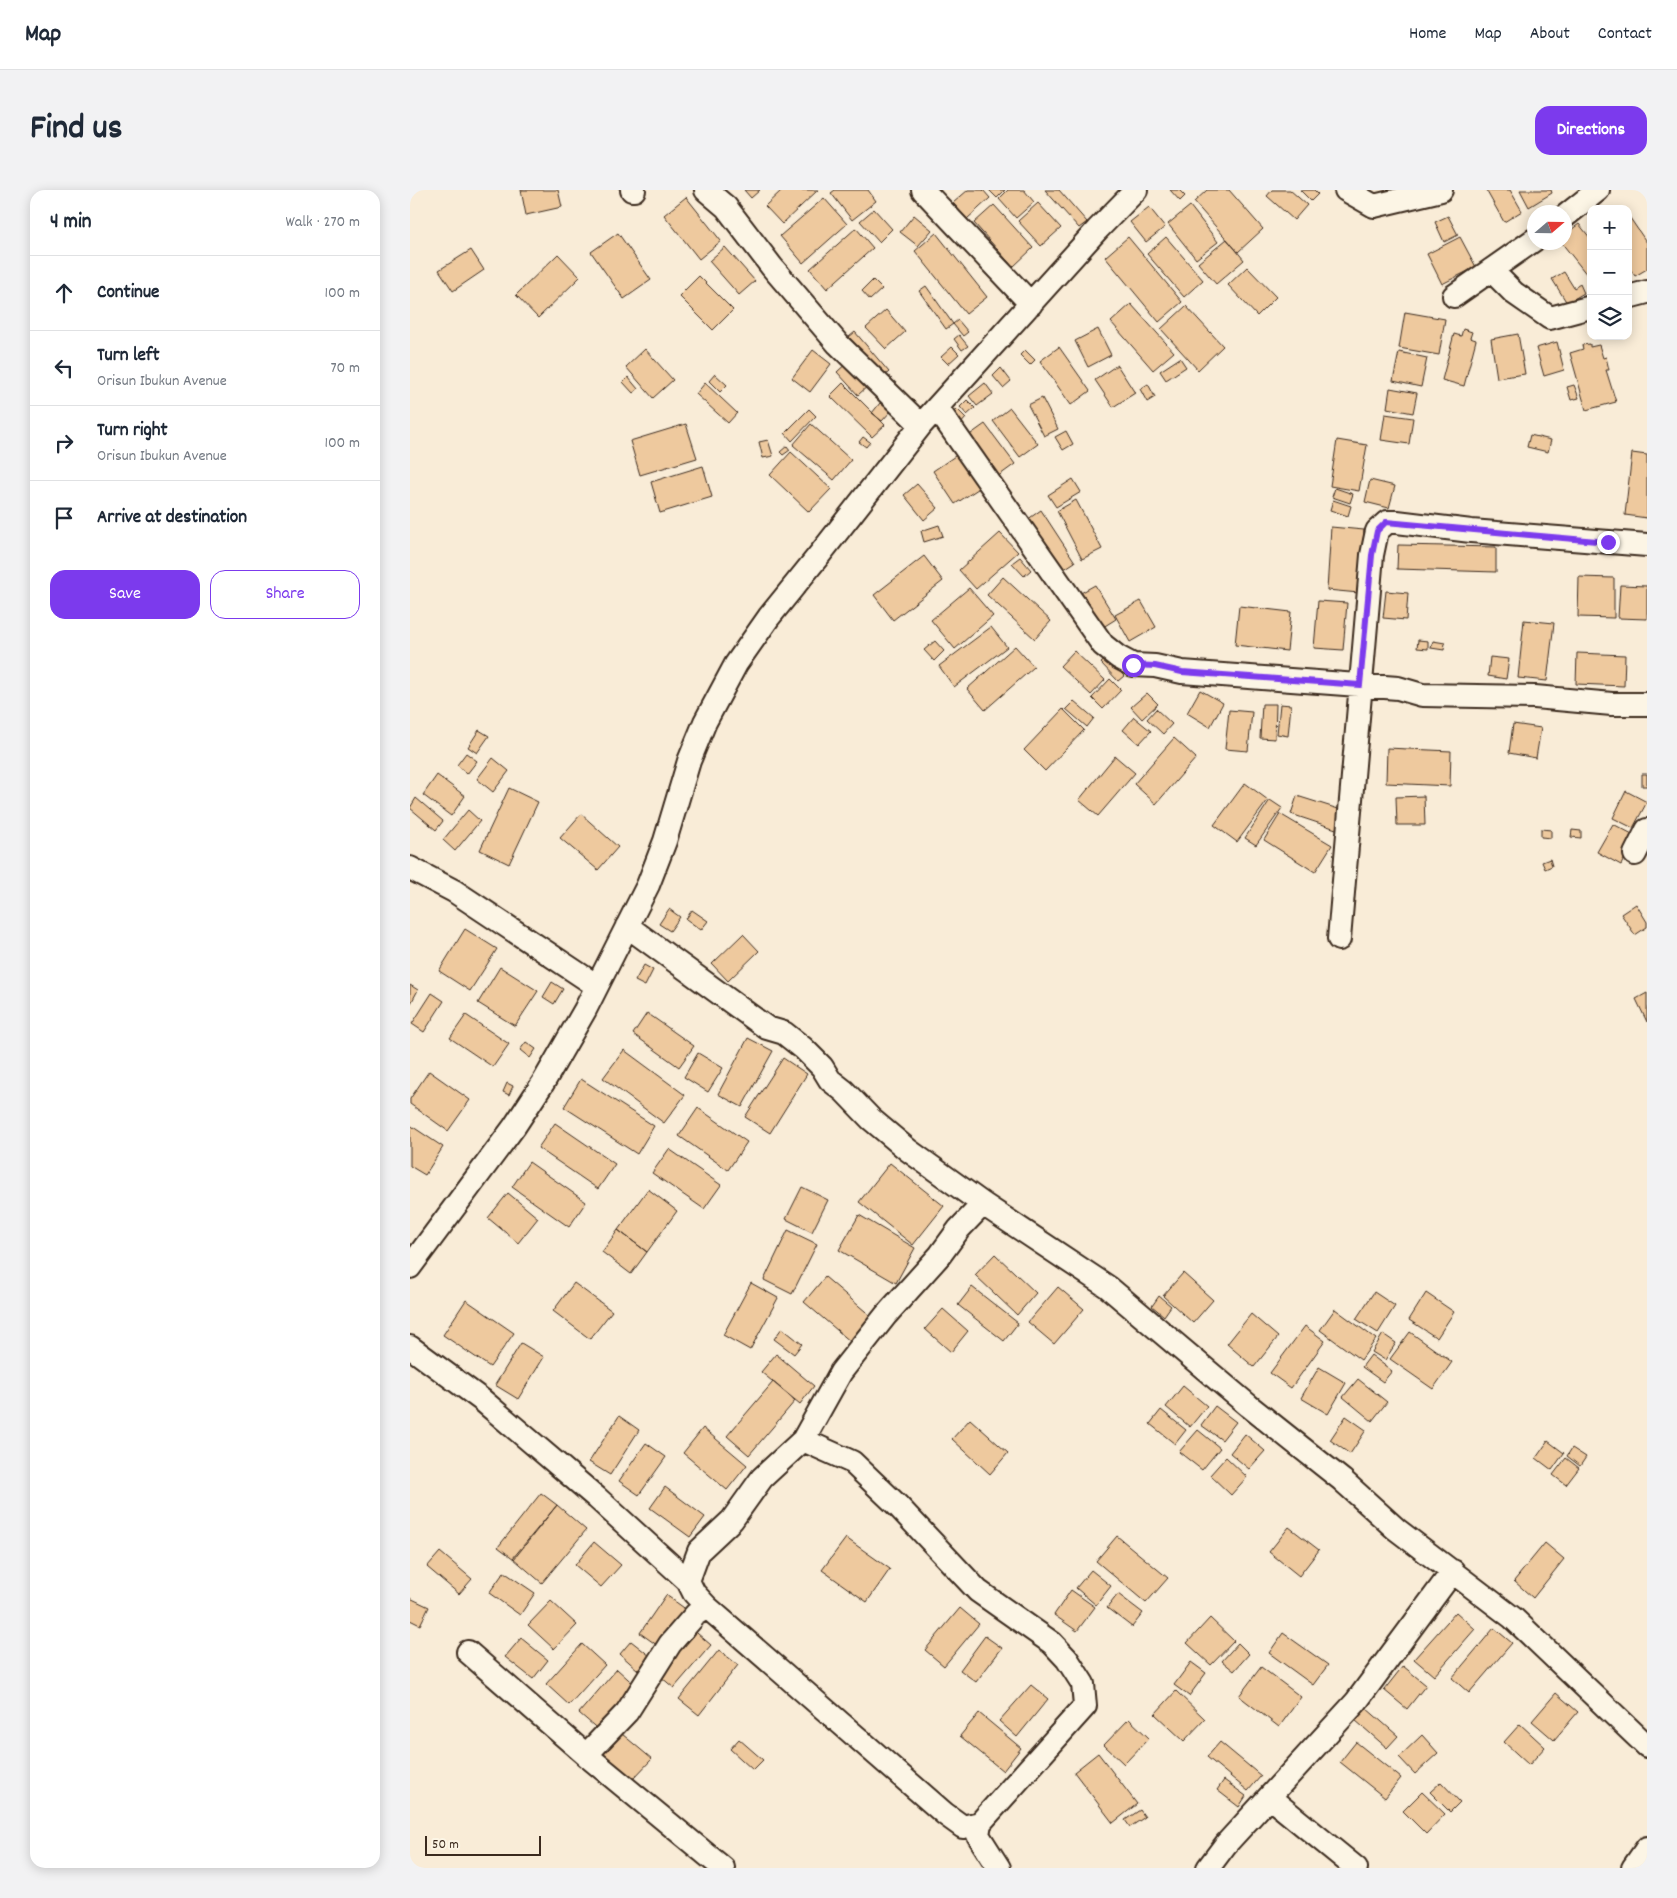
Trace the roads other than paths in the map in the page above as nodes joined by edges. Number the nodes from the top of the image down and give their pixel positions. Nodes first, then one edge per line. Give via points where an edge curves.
1 (706, 190) edge
2 (923, 190) edge
3 (1136, 190) edge
4 (1346, 190) edge
5 (1441, 190) edge
6 (1598, 190) edge
7 (1572, 211) edge
8 (1527, 245) edge
9 (1491, 270) junction
10 (1647, 292) edge
11 (1454, 296) dead end
12 (1632, 296) edge
13 (1031, 304) junction
14 (1587, 308) edge
15 (937, 408) junction
16 (921, 425) junction
17 (1647, 545) edge
18 (1360, 685) junction
19 (1647, 704) edge
20 (1647, 830) edge
21 (1634, 854) dead end
22 (410, 868) edge
23 (627, 926) junction
24 (1339, 939) dead end
25 (597, 986) junction
26 (983, 1204) junction
27 (410, 1267) edge
28 (410, 1347) edge
29 (803, 1440) junction
30 (1453, 1571) junction
31 (688, 1581) junction
32 (707, 1607) junction
33 (468, 1652) dead end
34 (1647, 1746) edge
35 (586, 1754) junction
36 (1269, 1797) junction
37 (980, 1823) junction
38 (1647, 1848) edge
39 (723, 1868) edge
40 (1000, 1868) edge
41 (1208, 1868) edge
42 (1356, 1868) edge
43 (1633, 1868) edge

1 - 16 street via 726,207 838,344
2 - 13 street
3 - 13 street
4 - 5 street via 1374,206
6 - 7 street
8 - 9 street
9 - 11 street
9 - 14 street via 1514,293 1550,318
10 - 12 street
13 - 15 street
15 - 16 street
15 - 18 street via 1103,644 1118,657 1133,665 1182,672
16 - 23 street via 768,617 736,664 705,722 689,761 665,841
17 - 18 street via 1386,522 1377,531 1372,555
18 - 19 street via 1398,688 1422,695 1535,697
18 - 24 street
20 - 21 street
22 - 25 street via 454,890
23 - 25 street
23 - 26 street via 767,1028 784,1034 908,1150
25 - 27 street via 514,1128
26 - 29 street via 847,1365
26 - 30 street via 1108,1288 1342,1480 1396,1529
28 - 31 street via 482,1400
29 - 31 street via 762,1478 732,1520 699,1551
29 - 37 street via 852,1462 978,1591 1052,1643 1083,1684 1085,1706
30 - 34 street via 1513,1618
30 - 36 street via 1356,1702
31 - 32 street
32 - 35 street via 696,1614 670,1644 627,1712
32 - 37 street via 945,1814 963,1827
33 - 35 street
35 - 39 street
36 - 41 street
36 - 42 street
37 - 40 street via 978,1836
38 - 43 street

